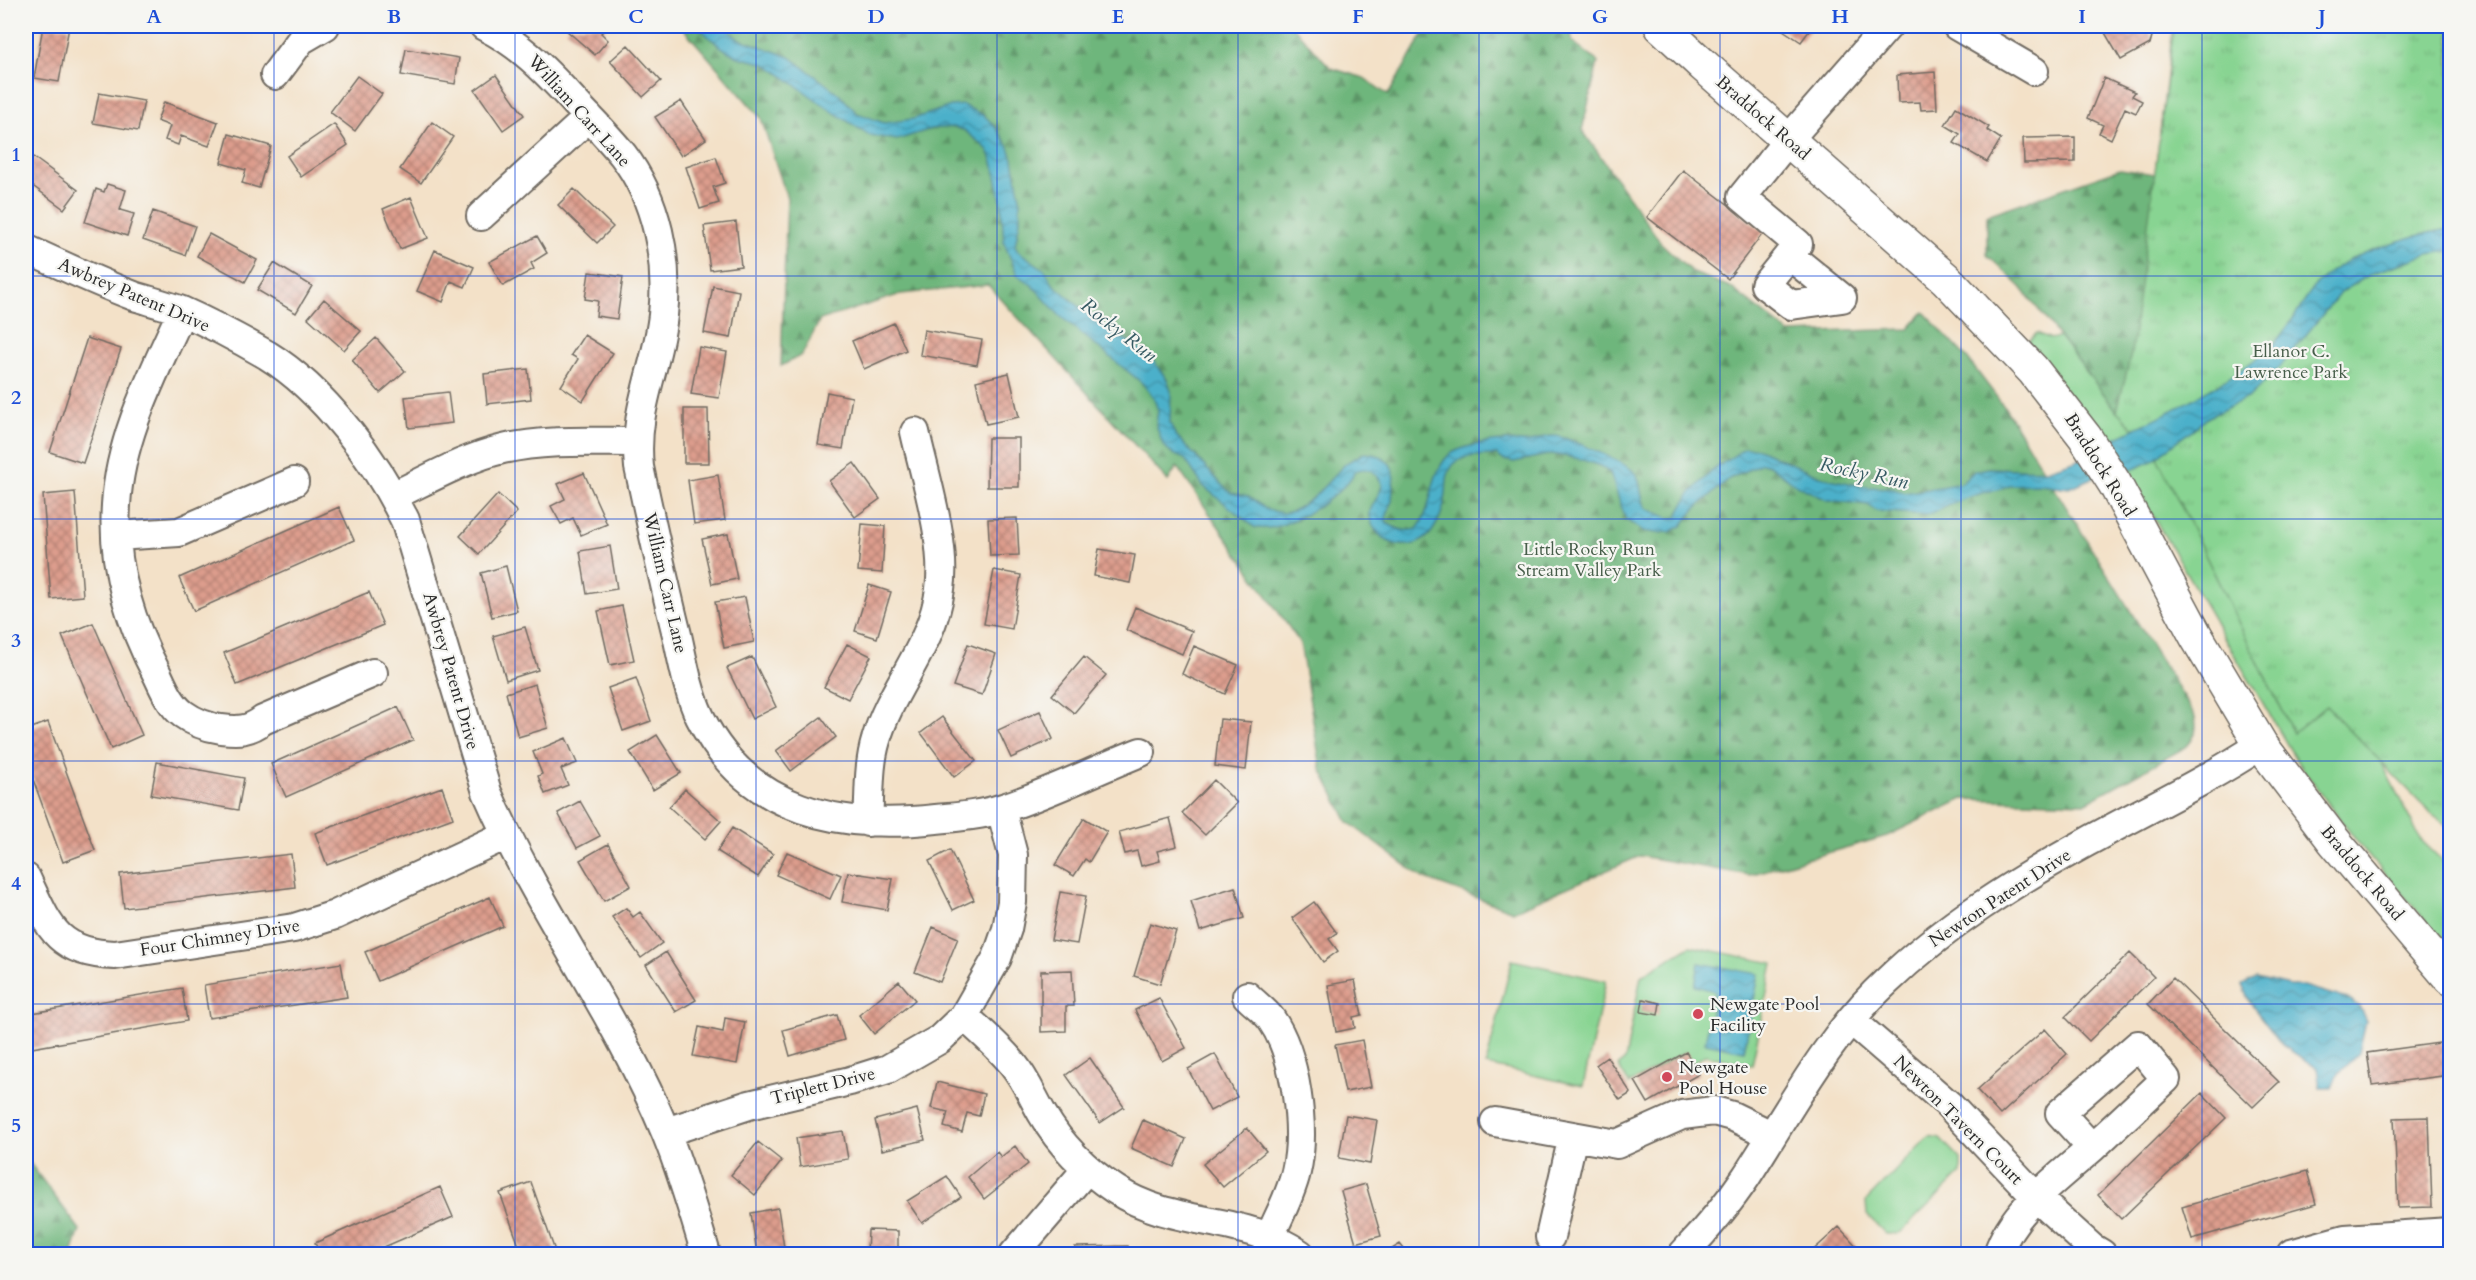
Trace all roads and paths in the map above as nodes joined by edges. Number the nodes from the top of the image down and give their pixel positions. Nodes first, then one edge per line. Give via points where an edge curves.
1 (325, 26) edge
2 (484, 26) edge
3 (1661, 26) edge
4 (1888, 26) edge
5 (1957, 26) edge
6 (2034, 71) dead end
7 (275, 75) dead end
8 (589, 117) junction
9 (1788, 140) junction
10 (481, 216) dead end
11 (26, 249) edge
12 (1789, 255) dead end
13 (182, 311) junction
14 (915, 432) dead end
15 (636, 442) junction
16 (294, 482) dead end
17 (393, 496) junction
18 (116, 536) junction
19 (373, 673) dead end
20 (2261, 745) junction
21 (1141, 752) dead end
22 (1001, 809) junction
23 (868, 822) junction
24 (506, 835) junction
25 (26, 878) edge
26 (2451, 978) edge
27 (1247, 996) dead end
28 (964, 1016) junction
29 (1851, 1020) junction
30 (1496, 1122) dead end
31 (666, 1132) junction
32 (1772, 1135) junction
33 (1573, 1136) junction
34 (2092, 1148) dead end
35 (1087, 1168) junction
36 (2037, 1198) junction
37 (2451, 1232) edge
38 (1270, 1236) junction
39 (1550, 1237) dead end
40 (706, 1254) edge
41 (1014, 1254) edge
42 (1300, 1254) edge
43 (1683, 1254) edge
44 (1998, 1254) edge
45 (2102, 1254) edge
46 (2291, 1254) edge

1 - 7 street via 301,40
2 - 8 street, William Carr Lane via 527,53
3 - 9 main road, Braddock Road
4 - 9 street
5 - 6 street
8 - 10 street
8 - 15 street, William Carr Lane via 631,167 654,217 663,255 662,321
9 - 12 street via 1742,197 1798,244
9 - 20 main road, Braddock Road via 1972,305 2033,370 2085,437 2115,484 2196,636
11 - 13 street, Awbrey Patent Drive via 133,296
13 - 17 street, Awbrey Patent Drive via 268,356 308,388 342,423
13 - 18 street via 138,406 116,504
14 - 23 street via 941,551 941,589 927,638 876,739
15 - 17 street via 552,442 502,449 464,462
15 - 23 street, William Carr Lane via 692,699 711,735 741,772 783,802 822,816
16 - 18 street via 179,532
17 - 24 street, Awbrey Patent Drive via 414,547 487,792
18 - 19 street via 126,600 140,638 170,700 181,713 200,724 218,729 252,729 263,720
20 - 26 main road, Braddock Road via 2334,841
20 - 29 street, Newton Patent Drive via 2223,770 2076,848 1969,915 1886,981
21 - 22 street, William Carr Lane
22 - 23 street, William Carr Lane via 921,821
22 - 28 street, Triplett Drive via 1013,855 1012,902 997,958
24 - 25 street, Four Chimney Drive via 335,915 294,928 115,955 95,954 61,939 48,925
24 - 31 street, Awbrey Patent Drive via 630,1057
27 - 38 street via 1270,1018 1283,1042 1300,1117 1296,1172
28 - 31 street, Triplett Drive via 939,1039 888,1069 748,1105
28 - 35 street via 1013,1064 1060,1140
29 - 32 street, Newton Patent Drive
29 - 36 street, Newton Tavern Court via 1948,1104
30 - 33 street
31 - 40 street, Awbrey Patent Drive
32 - 33 street via 1714,1111 1682,1115 1617,1144
32 - 43 street, Newton Patent Drive via 1745,1179
33 - 39 street
34 - 36 street
35 - 38 street via 1118,1191 1146,1204
35 - 41 street
36 - 44 street via 2004,1237
36 - 45 street, Newton Tavern Court
37 - 46 street via 2345,1239
38 - 42 street

